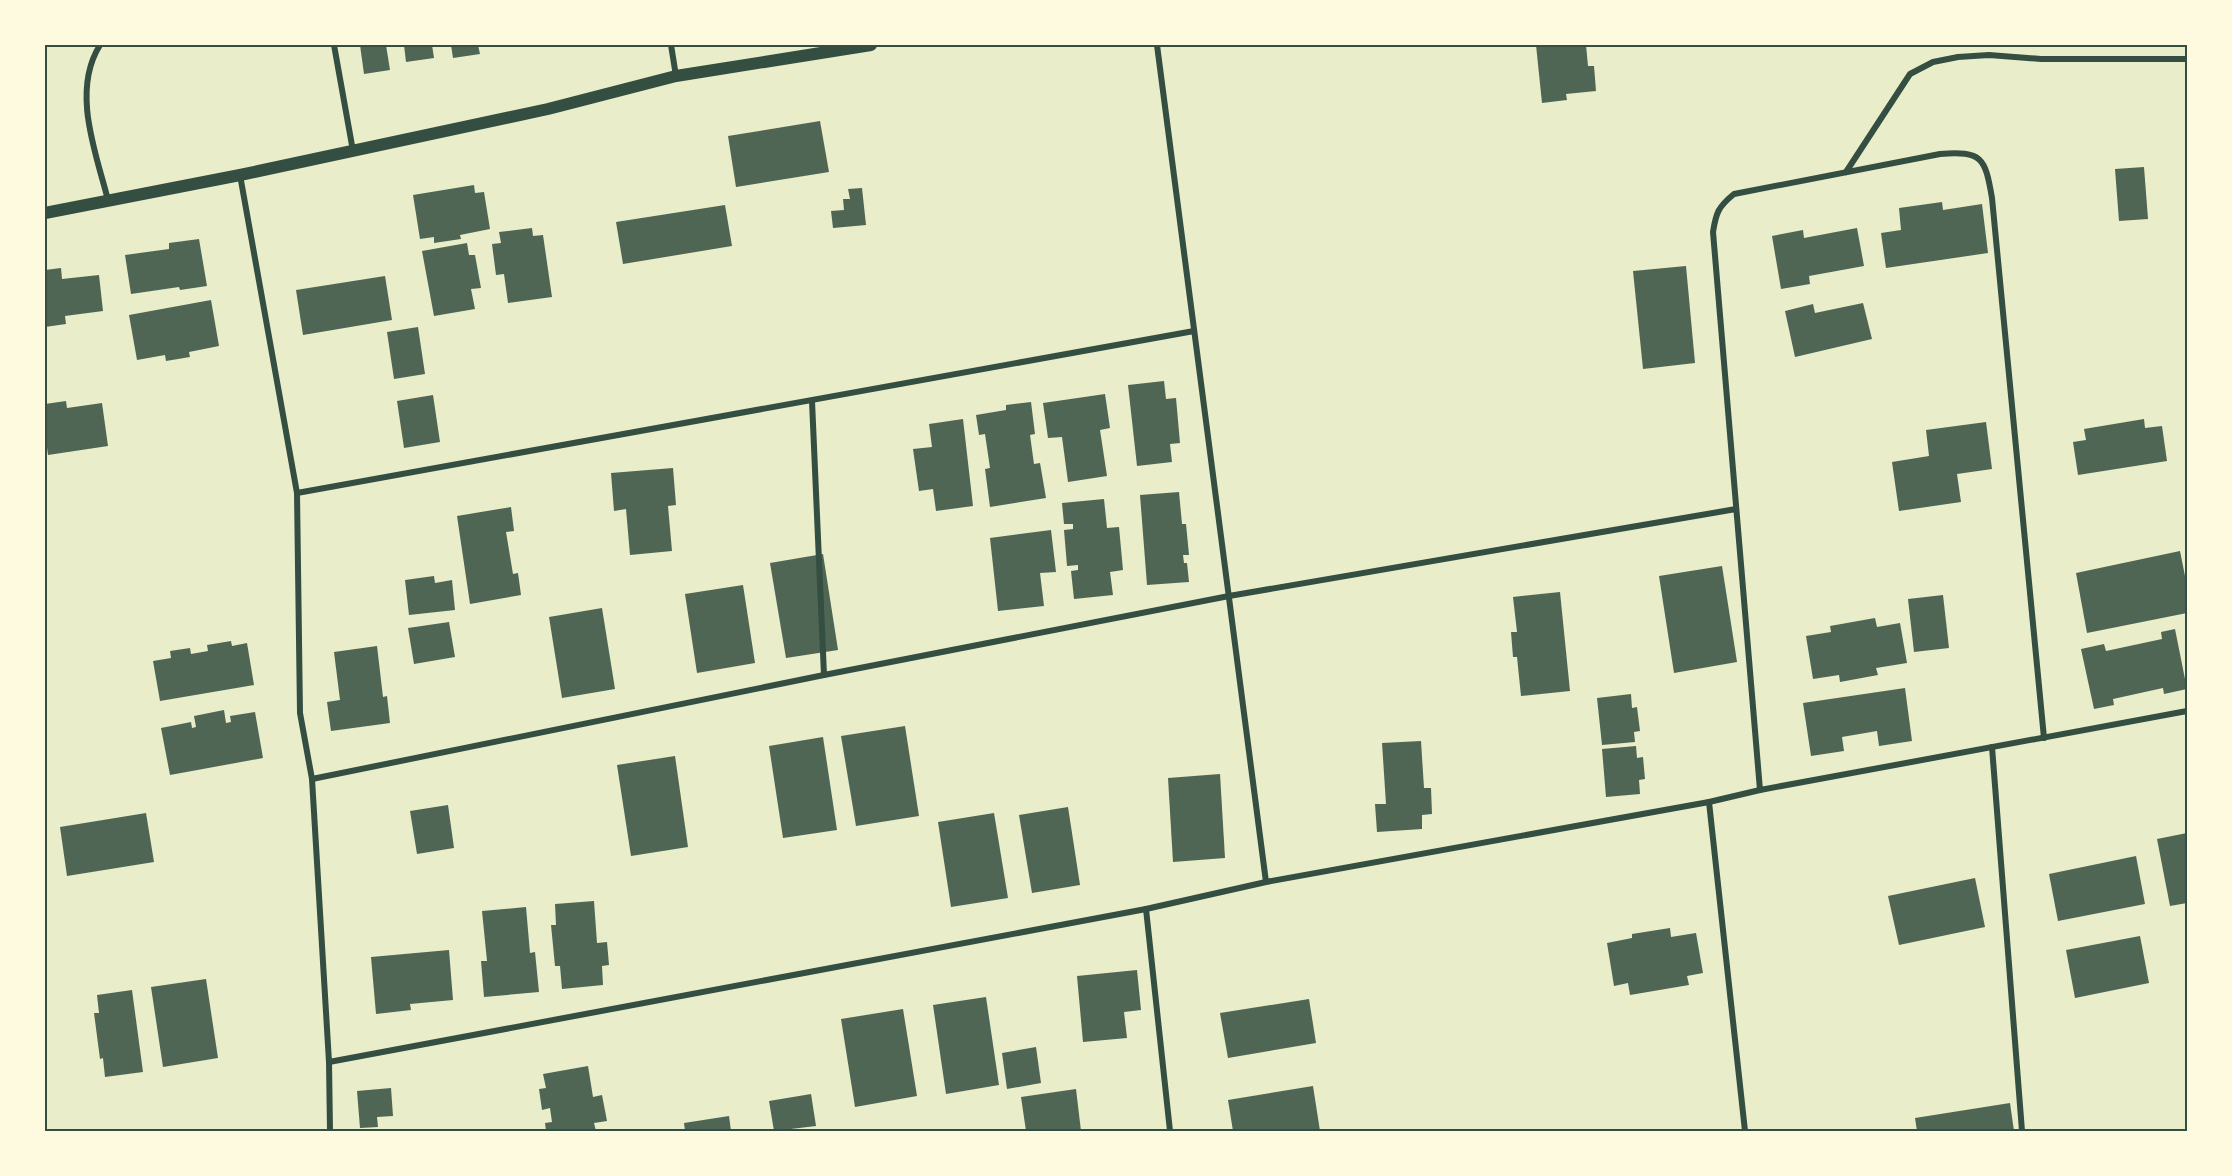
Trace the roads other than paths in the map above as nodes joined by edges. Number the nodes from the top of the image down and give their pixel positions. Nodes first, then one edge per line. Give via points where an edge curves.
1 (100, 45) edge
2 (334, 45) edge
3 (671, 45) edge
4 (871, 45) edge
5 (1157, 45) edge
6 (2187, 59) edge
7 (676, 76) junction
8 (353, 151) junction
9 (1846, 172) junction
10 (240, 175) junction
11 (108, 200) junction
12 (45, 213) edge
13 (1194, 331) junction
14 (812, 401) junction
15 (297, 493) junction
16 (1736, 509) junction
17 (1229, 596) junction
18 (824, 675) junction
19 (2187, 711) edge
20 (2044, 738) junction
21 (1992, 747) junction
22 (312, 780) junction
23 (1760, 790) junction
24 (1709, 802) junction
25 (1266, 882) junction
26 (1146, 909) junction
27 (329, 1062) junction
28 (330, 1131) edge
29 (1170, 1131) edge
30 (1745, 1131) edge
31 (2022, 1131) edge

1 - 11 street via 86,85 90,131
2 - 8 street
3 - 7 street
4 - 7 main road
5 - 13 street
6 - 9 street via 1989,55 1933,62 1910,74
7 - 8 main road via 548,109
8 - 10 main road
9 - 16 street via 1734,194 1716,213 1713,232
9 - 20 street via 1967,152 1979,159 1988,173
10 - 11 main road
10 - 15 street
11 - 12 main road
13 - 14 street
13 - 17 street
14 - 15 street
14 - 18 street
15 - 22 street via 300,713
16 - 17 street
16 - 23 street
17 - 18 street
17 - 25 street
18 - 22 street
19 - 20 street
20 - 21 street
21 - 23 street
21 - 31 street
22 - 27 street
23 - 24 street
24 - 25 street
24 - 30 street
25 - 26 street
26 - 27 street
26 - 29 street
27 - 28 street

